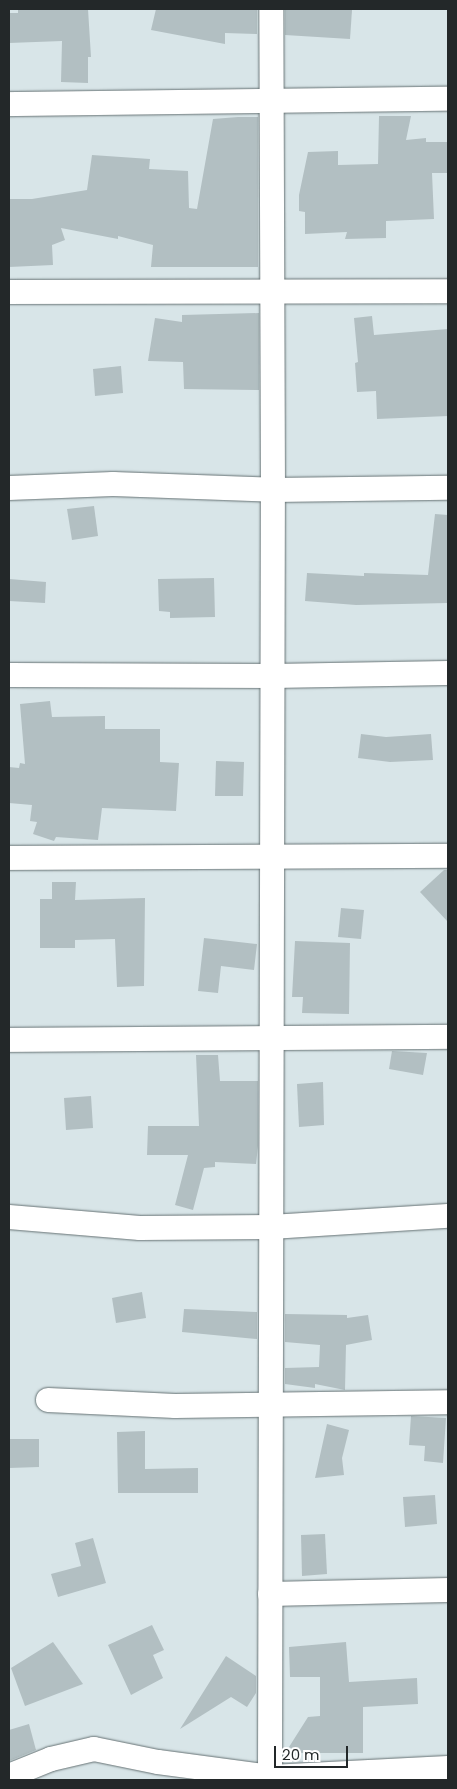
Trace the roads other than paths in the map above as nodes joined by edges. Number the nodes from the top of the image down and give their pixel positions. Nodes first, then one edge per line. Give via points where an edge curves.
1 (271, 9) edge
2 (448, 99) edge
3 (271, 101) junction
4 (9, 104) edge
5 (448, 291) edge
6 (9, 292) edge
7 (272, 292) junction
8 (9, 488) edge
9 (448, 488) edge
10 (273, 490) junction
11 (448, 673) edge
12 (9, 675) edge
13 (272, 676) junction
14 (448, 856) edge
15 (272, 857) junction
16 (9, 858) edge
17 (448, 1037) edge
18 (272, 1038) junction
19 (9, 1040) edge
20 (448, 1216) edge
21 (9, 1217) edge
22 (271, 1226) junction
23 (48, 1400) dead end
24 (271, 1402) junction
25 (448, 1402) edge
26 (448, 1590) edge
27 (270, 1594) junction
28 (448, 1768) edge
29 (9, 1776) edge
30 (270, 1777) junction

1 - 3 street
2 - 3 street
3 - 4 street
3 - 7 street
5 - 7 street
6 - 7 street
7 - 10 street
8 - 10 street via 113,484
9 - 10 street
10 - 13 street
11 - 13 street
12 - 13 street
13 - 15 street
14 - 15 street
15 - 16 street
15 - 18 street
17 - 18 street
18 - 19 street
18 - 22 street
20 - 22 street
21 - 22 street via 140,1228
22 - 24 street
23 - 24 street via 175,1406
24 - 25 street
24 - 27 street
26 - 27 street
27 - 30 street
28 - 30 street
29 - 30 street via 51,1759 94,1749 158,1762

